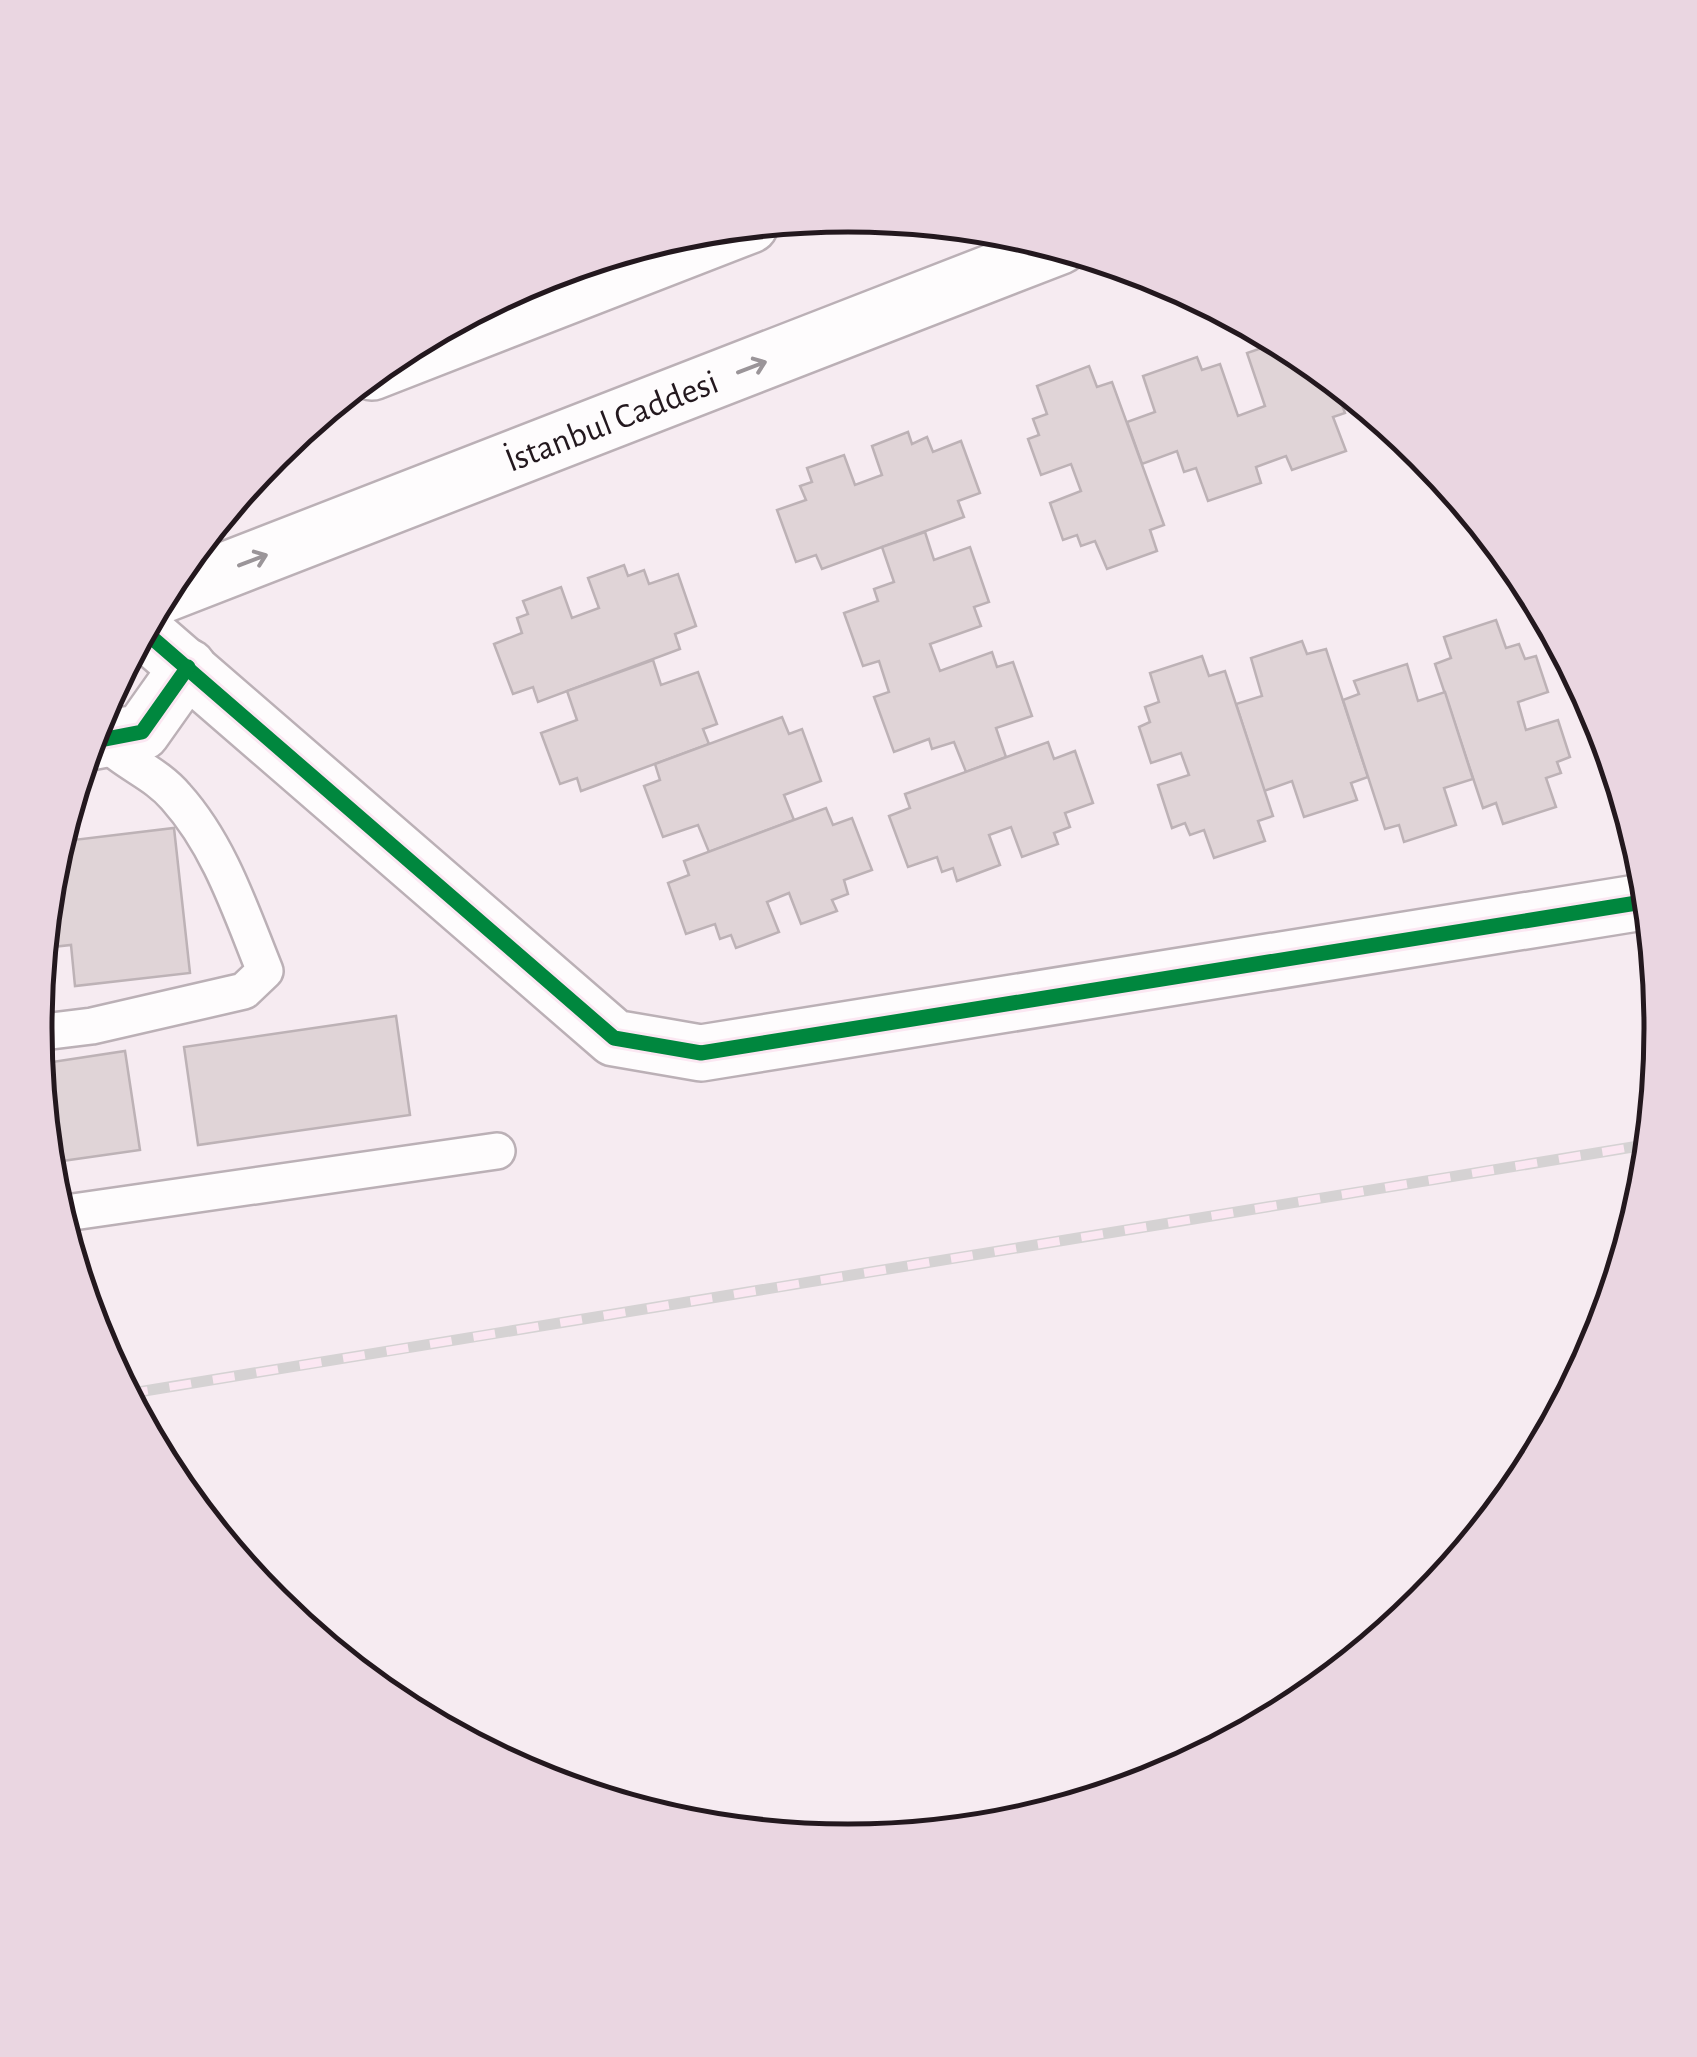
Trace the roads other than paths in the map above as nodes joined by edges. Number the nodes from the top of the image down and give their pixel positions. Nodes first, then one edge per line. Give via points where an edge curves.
1 (688, 249) edge
2 (1036, 255) edge
3 (441, 345) edge
4 (188, 585) edge
5 (154, 639) edge
6 (188, 667) junction
7 (108, 738) edge
8 (105, 746) edge
9 (1634, 904) edge
10 (52, 1031) edge
11 (497, 1150) dead end
12 (75, 1212) edge

1 - 3 street
4 -> 2 street, İstanbul Caddesi
5 - 6 street
6 - 7 street via 142,732
6 - 9 street via 614,1038 701,1053
8 - 10 lane via 177,797 229,883 265,972 244,991
11 - 12 lane

